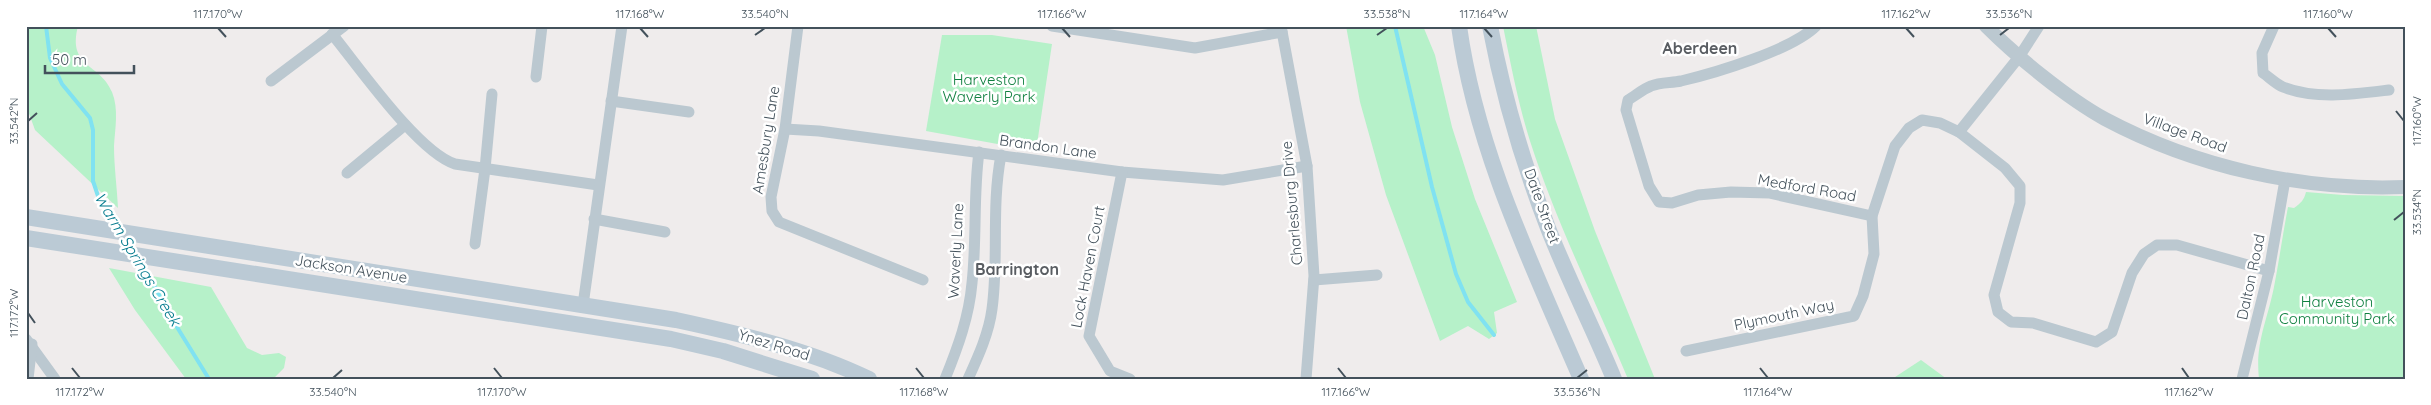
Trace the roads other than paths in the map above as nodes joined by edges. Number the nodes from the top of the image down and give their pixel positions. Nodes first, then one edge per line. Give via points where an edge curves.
1 (344, 26) edge
2 (542, 26) edge
3 (622, 26) edge
4 (798, 26) edge
5 (1052, 26) edge
6 (1459, 26) edge
7 (1490, 26) edge
8 (1816, 26) edge
9 (1986, 26) edge
10 (2039, 26) edge
11 (2274, 26) edge
12 (1281, 29) edge
13 (332, 34) junction
14 (2019, 57) junction
15 (536, 77) dead end
16 (271, 82) dead end
17 (2389, 90) dead end
18 (492, 94) dead end
19 (611, 101) junction
20 (689, 112) dead end
21 (405, 125) junction
22 (785, 129) junction
23 (1959, 132) junction
24 (979, 152) junction
25 (1001, 155) junction
26 (1307, 166) junction
27 (486, 169) junction
28 (1122, 172) junction
29 (347, 173) dead end
30 (2285, 180) junction
31 (598, 186) junction
32 (2405, 187) edge
33 (1872, 216) junction
34 (26, 217) edge
35 (594, 219) junction
36 (665, 232) dead end
37 (26, 238) edge
38 (475, 244) dead end
39 (2269, 271) junction
40 (1377, 275) dead end
41 (923, 280) dead end
42 (1314, 280) junction
43 (479, 288) junction
44 (583, 305) junction
45 (476, 308) junction
46 (676, 320) joint
47 (671, 339) joint
48 (29, 342) edge
49 (1686, 351) dead end
50 (28, 379) edge
51 (55, 379) edge
52 (812, 379) edge
53 (869, 379) edge
54 (945, 379) edge
55 (968, 379) edge
56 (1130, 379) edge
57 (1306, 379) edge
58 (1581, 379) edge
59 (1614, 379) edge
60 (2242, 379) edge

1 - 13 street
2 - 15 street
3 - 19 street
4 - 22 street, Amesbury Lane
5 - 12 street via 1195,48
6 - 58 main road, Date Street via 1492,159 1510,213
7 - 59 main road, Date Street via 1511,119 1548,228
8 - 33 street, Medford Road via 1783,46 1730,67 1650,86 1628,100 1626,110 1650,186 1659,202 1672,203 1698,195 1731,192 1769,194
9 - 14 street, Village Road
10 - 14 street
11 - 17 street via 2262,53 2263,73 2282,86 2315,94
12 - 26 street, Charlesburg Drive
13 - 16 street
13 - 21 street
14 - 23 street
14 - 30 street, Village Road via 2104,118 2144,137 2233,168
18 - 27 street
19 - 20 street
19 - 31 street
21 - 27 street via 444,161
21 - 29 street
22 - 24 street, Brandon Lane
22 - 41 street, Amesbury Lane via 771,197 772,211 779,222
23 - 33 street, Plymouth Way via 1940,123 1922,120 1908,128 1895,146
23 - 39 street via 2005,168 2020,186 2020,203 1994,295 1998,312 2010,322 2033,324 2096,342 2112,332 2132,272 2144,254 2157,245 2177,245
24 - 25 street, Brandon Lane
24 - 54 street, Waverly Lane via 972,283 964,331
25 - 28 street, Brandon Lane
25 - 55 street via 994,217 992,311
26 - 28 street, Brandon Lane via 1223,180
26 - 42 street, Charlesburg Drive
27 - 31 street
27 - 38 street
28 - 56 street, Lock Haven Court via 1089,336 1110,371
30 - 32 street, Village Road
30 - 39 street, Dalton Road
31 - 35 street
33 - 49 street, Plymouth Way via 1874,254 1864,296 1854,316
34 - 43 main road, Jackson Avenue
35 - 36 street
35 - 44 street
37 - 45 main road, Jackson Avenue
39 - 60 street, Dalton Road
40 - 42 street
42 - 57 street, Charlesburg Drive
43 - 44 main road, Jackson Avenue
43 - 45 main road
44 - 46 main road, Jackson Avenue
45 - 47 main road, Jackson Avenue
46 - 53 main road, Ynez Road via 748,336
47 - 52 main road, Ynez Road via 723,351
48 - 50 street
48 - 51 street

